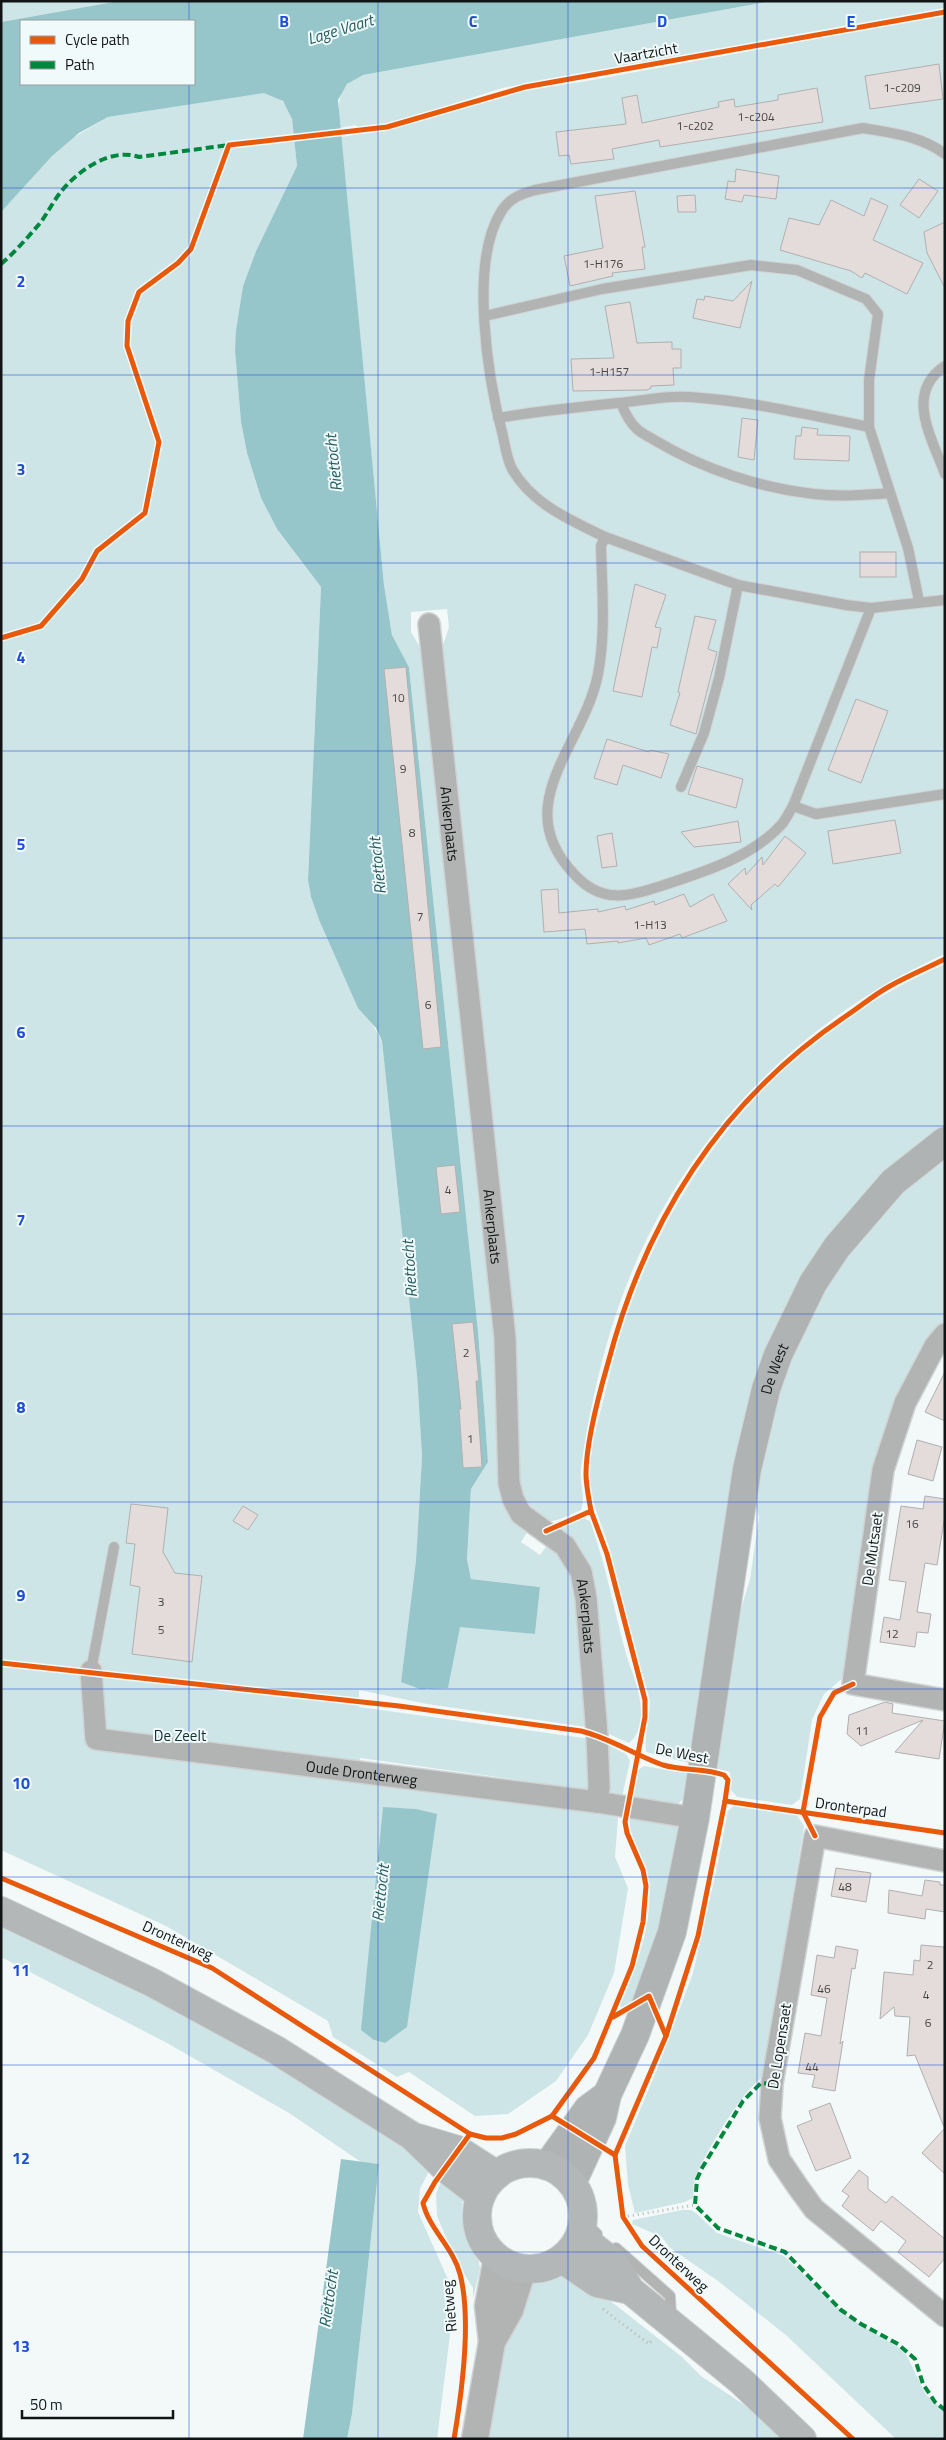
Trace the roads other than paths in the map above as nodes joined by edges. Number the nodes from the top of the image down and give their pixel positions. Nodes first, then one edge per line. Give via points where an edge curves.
1 (945, 154) edge
2 (484, 316) junction
3 (945, 366) edge
4 (621, 403) junction
5 (498, 418) junction
6 (869, 427) junction
7 (945, 474) edge
8 (890, 493) junction
9 (605, 537) junction
10 (738, 585) junction
11 (945, 600) edge
12 (919, 601) junction
13 (871, 608) junction
14 (430, 624) dead end
15 (681, 787) dead end
16 (945, 794) edge
17 (793, 806) junction
18 (945, 1141) edge
19 (945, 1334) edge
20 (114, 1547) dead end
21 (91, 1671) joint
22 (945, 1700) edge
23 (597, 1802) junction
24 (695, 1818) junction
25 (945, 1861) edge
26 (1, 1911) edge
27 (606, 2095) junction
28 (547, 2166) junction
29 (572, 2183) junction
30 (489, 2186) junction
31 (581, 2228) junction
32 (497, 2258) junction
33 (562, 2259) junction
34 (523, 2269) junction
35 (630, 2290) junction
36 (945, 2316) edge
37 (672, 2323) junction
38 (492, 2342) junction
39 (475, 2439) edge
40 (802, 2439) edge

1 - 2 lane via 906,135 863,128 519,195 500,213 491,234
2 - 5 lane via 488,364
2 - 6 lane via 602,289 751,264 797,270 866,299 878,314 869,380
3 - 7 lane via 932,374 922,394 924,415
4 - 5 lane
4 - 6 lane via 647,398 689,397
4 - 8 lane via 625,415 637,430 705,466 774,488 815,494 856,496
5 - 9 lane via 511,467 523,486 544,504
6 - 8 lane
8 - 12 lane via 908,548
9 - 10 lane
9 - 17 lane via 601,546 603,636 598,676 548,794 546,812 550,838 565,865 587,888 598,893 609,896 645,891 719,865 752,848 781,825
10 - 13 lane
10 - 15 lane via 704,733
11 - 12 lane
12 - 13 lane
13 - 17 lane
14 - 23 street, Ankerplaats via 505,1338 509,1482 521,1514 565,1546 581,1572 597,1735
16 - 17 lane via 816,814
18 - 24 main road, De West via 893,1182 837,1246 812,1282 778,1355 766,1389 747,1469
19 - 22 street, De Mutsaet via 935,1346 905,1403 883,1470 853,1684
20 - 21 lane
21 - 23 street, Oude Dronterweg via 96,1739
23 - 24 street, Oude Dronterweg
24 - 27 main road, De West via 672,1932 635,2035
25 - 36 street, De Lopensaet via 815,1836 772,2084 770,2118 779,2159 814,2209
26 - 30 main road via 151,1982 251,2036 412,2136 458,2150
27 - 28 main road, De West via 588,2109
27 - 29 main road, De West via 602,2118
28 - 29 main road
28 - 30 main road via 516,2165
29 - 31 main road via 579,2194
30 - 32 main road via 478,2213 479,2230
31 - 33 main road via 573,2249
31 - 35 main road via 615,2264
31 - 37 lane, Dronterweg via 670,2296
32 - 34 main road
32 - 38 street via 488,2306
33 - 34 main road via 537,2269
33 - 35 main road via 597,2282
34 - 38 street via 510,2310
35 - 37 main road
37 - 40 main road via 741,2381
38 - 39 street

